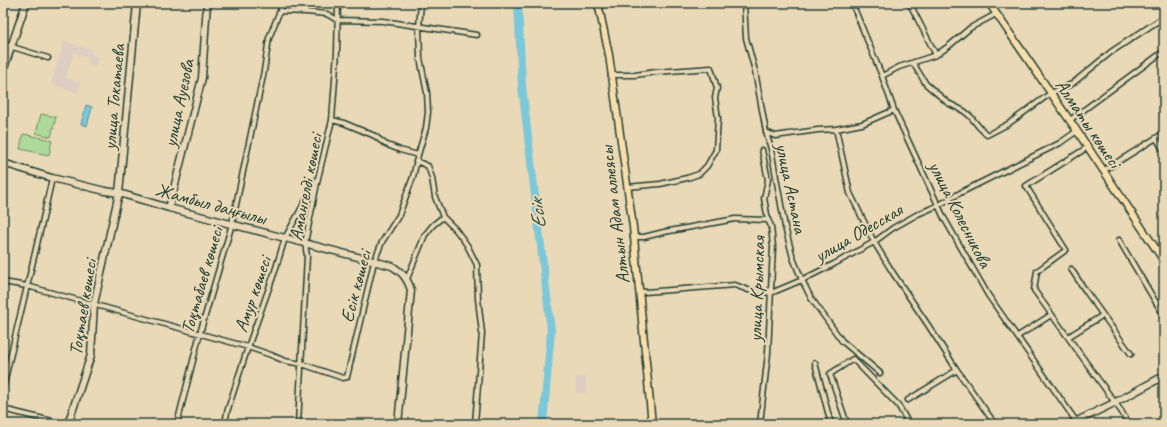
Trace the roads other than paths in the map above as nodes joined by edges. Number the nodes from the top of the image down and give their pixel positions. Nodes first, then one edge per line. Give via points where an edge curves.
1 (26, 3) edge
2 (137, 3) edge
3 (207, 3) edge
4 (283, 3) edge
5 (338, 3) edge
6 (421, 3) edge
7 (598, 3) edge
8 (744, 3) edge
9 (852, 3) edge
10 (989, 3) edge
11 (910, 4) dead end
12 (280, 11) junction
13 (996, 14) junction
14 (1164, 17) edge
15 (337, 20) junction
16 (419, 27) junction
17 (477, 35) dead end
18 (3, 44) edge
19 (11, 46) junction
20 (1164, 52) edge
21 (936, 55) junction
22 (48, 58) dead end
23 (913, 63) junction
24 (3, 71) edge
25 (612, 75) junction
26 (882, 76) junction
27 (1051, 93) junction
28 (894, 110) junction
29 (332, 120) junction
30 (1070, 120) junction
31 (836, 129) junction
32 (1077, 130) junction
33 (766, 132) junction
34 (1164, 133) edge
35 (1156, 138) junction
36 (1088, 148) junction
37 (762, 150) dead end
38 (1164, 151) edge
39 (418, 155) junction
40 (416, 161) junction
41 (3, 163) edge
42 (1104, 171) junction
43 (52, 178) junction
44 (318, 178) junction
45 (627, 187) junction
46 (119, 193) junction
47 (938, 205) junction
48 (168, 208) junction
49 (443, 217) junction
50 (768, 220) junction
51 (232, 224) junction
52 (634, 237) junction
53 (285, 238) junction
54 (1119, 240) dead end
55 (874, 242) junction
56 (305, 243) junction
57 (1164, 261) edge
58 (374, 262) junction
59 (1071, 268) dead end
60 (407, 279) junction
61 (802, 280) junction
62 (3, 282) edge
63 (27, 286) junction
64 (639, 291) junction
65 (771, 293) junction
66 (94, 304) junction
67 (1051, 315) junction
68 (1102, 315) junction
69 (1164, 316) edge
70 (200, 333) junction
71 (1018, 336) junction
72 (1068, 337) junction
73 (248, 347) junction
74 (1131, 354) dead end
75 (815, 362) dead end
76 (302, 364) junction
77 (957, 370) junction
78 (880, 373) dead end
79 (1164, 376) edge
80 (3, 388) edge
81 (908, 400) dead end
82 (1114, 403) junction
83 (3, 410) edge
84 (1073, 423) edge
85 (64, 424) edge
86 (68, 424) edge
87 (177, 424) edge
88 (225, 424) edge
89 (298, 424) edge
90 (398, 424) edge
91 (476, 424) edge
92 (652, 424) edge
93 (760, 424) edge
94 (831, 424) edge
95 (847, 424) edge
96 (908, 424) edge
97 (995, 424) edge
98 (1128, 424) edge

1 - 19 street
2 - 46 street, улица Токатаева
3 - 48 street, улица Ауезова via 202,78
4 - 12 street, Тоқтабаев көшесі
5 - 15 street, Амангелді көшесі
6 - 16 street, Есік көшесі
7 - 25 main road, Алтын Адам аллеясы
8 - 33 street, улица Астана via 746,38
9 - 26 street, улица Колесникова
10 - 13 main road, Алматы көшесі
11 - 21 street
12 - 15 street via 327,14
12 - 51 street, Тоқтабаев көшесі via 269,38
13 - 21 street via 970,28
13 - 27 main road, Алматы көшесі
14 - 27 street via 1111,52 1072,84
15 - 16 street via 383,21
15 - 29 street, Амангелді көшесі
16 - 17 street
16 - 39 street, Есік көшесі via 420,58 428,112
18 - 19 street
19 - 22 street
19 - 24 street
20 - 30 street
21 - 23 street
23 - 26 street
23 - 27 street via 926,84 948,103 970,116 987,135 1008,124
25 - 45 main road, Алтын Адам аллеясы
25 - 45 street via 711,68 717,88 716,150 707,166 699,174 687,178
26 - 28 street, улица Колесникова
27 - 30 main road, Алматы көшесі
28 - 31 street via 862,124
28 - 47 street, улица Колесникова
29 - 39 street via 375,136 385,144
29 - 44 street, Амангелді көшесі
30 - 32 main road, Алматы көшесі
31 - 33 street via 775,136
31 - 55 street via 850,193
32 - 36 main road, Алматы көшесі
32 - 47 street, улица Одесская via 1060,143
33 - 61 street, улица Астана via 785,227
34 - 35 street
35 - 38 street
35 - 42 street
36 - 42 main road, Алматы көшесі
36 - 67 street via 1026,186 1066,250 1037,271 1034,290
37 - 50 street via 768,180 764,198
39 - 40 street, Есік көшесі
40 - 49 street via 428,166 435,197
40 - 58 street, Есік көшесі via 413,178 399,215 382,242
41 - 43 street, Жамбыл даңғылы
42 - 57 main road, Алматы көшесі
43 - 46 street, Жамбыл даңғылы
43 - 63 street
44 - 53 street, Амур көшесі
44 - 56 street, Амангелді көшесі
45 - 52 main road, Алтын Адам аллеясы
46 - 48 street, Жамбыл даңғылы
46 - 66 street, Тоқтаев көшесі
47 - 55 street, улица Одесская via 893,228
47 - 71 street, улица Колесникова via 988,295
48 - 51 street, Жамбыл даңғылы
49 - 60 street via 425,236
49 - 91 street via 467,245 477,266 482,333
50 - 52 street, улица Крымская via 735,219
50 - 65 street, улица Крымская via 772,226 773,247
51 - 53 street, Жамбыл даңғылы
51 - 70 street, Тоқтабаев көшесі
52 - 64 main road, Алтын Адам аллеясы
53 - 56 street, Жамбыл даңғылы
53 - 73 street, Амур көшесі
54 - 69 street
55 - 61 street, улица Одесская
55 - 77 street
56 - 58 street, Жамбыл даңғылы
56 - 76 street, Амангелді көшесі via 308,256
58 - 60 street, Жамбыл даңғылы via 392,266
58 - 76 street, Есік көшесі via 347,377 343,378
59 - 68 street
60 - 90 street via 411,290
61 - 65 street, улица Одесская
61 - 78 street, улица Астана via 811,298 842,340
62 - 63 street
63 - 66 street
63 - 80 street
64 - 65 street via 736,284 748,290
64 - 92 main road, Алтын Адам аллеясы
65 - 93 street, улица Крымская via 768,353
66 - 70 street
66 - 86 street, Тоқтаев көшесі via 91,355
67 - 71 street
67 - 72 street
68 - 72 street
68 - 74 street
70 - 73 street
70 - 87 street, Тоқтабаев көшесі
71 - 84 street, улица Колесникова
72 - 82 street
73 - 76 street via 285,361
73 - 88 street, Амур көшесі
75 - 94 street
76 - 89 street, Амангелді көшесі
77 - 81 street
77 - 97 street
79 - 82 street
82 - 84 street
82 - 98 street via 1122,411
83 - 85 street
95 - 96 street via 830,374 853,359 898,405

